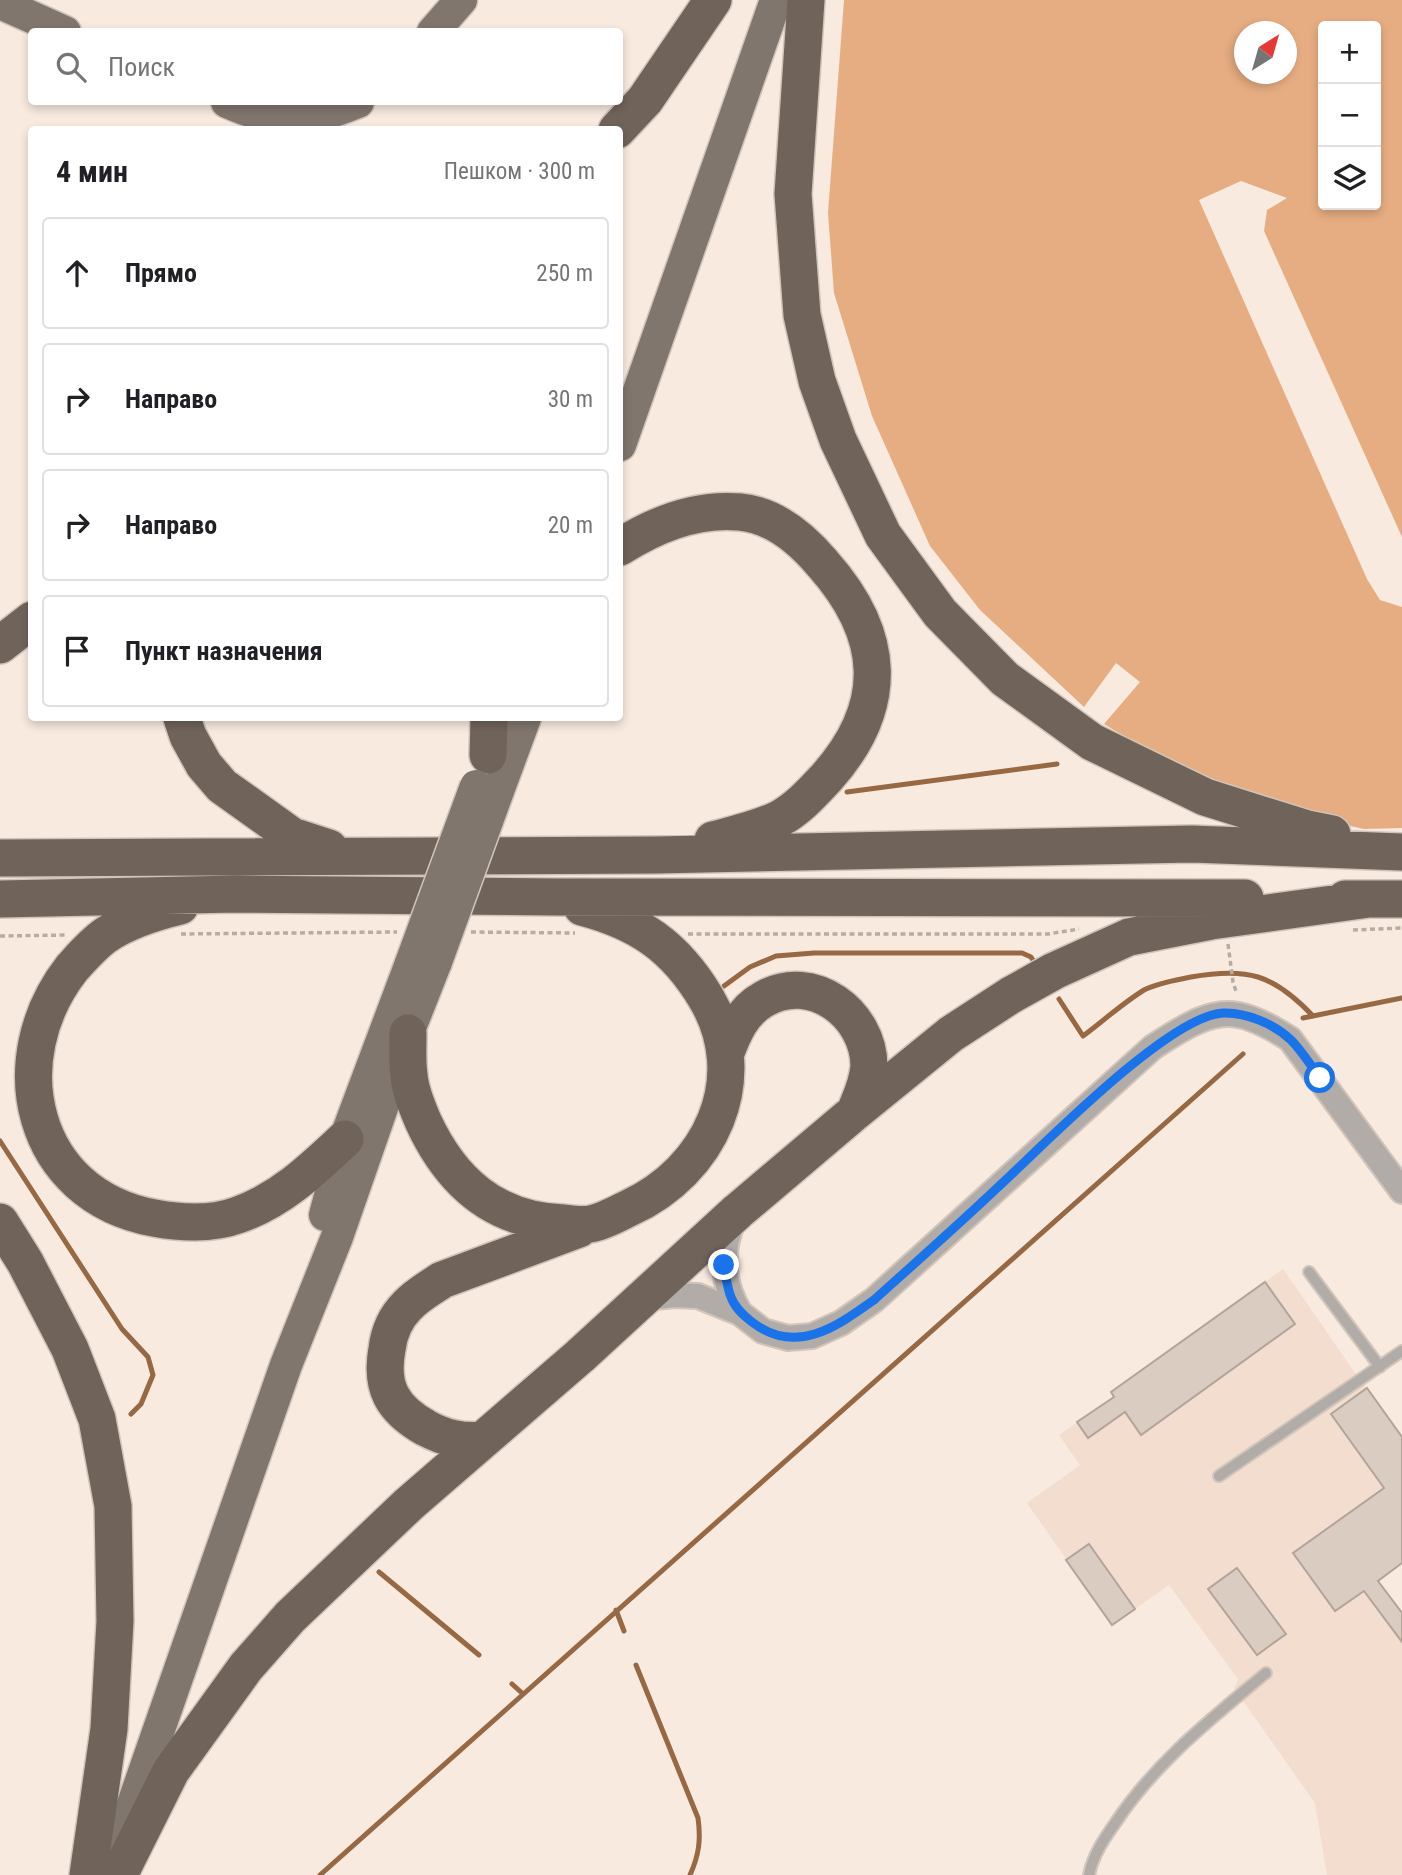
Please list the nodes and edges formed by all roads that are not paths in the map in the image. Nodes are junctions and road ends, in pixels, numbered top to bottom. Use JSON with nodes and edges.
{"nodes":[{"id":1,"x":461,"y":0,"type":"edge"},
{"id":2,"x":713,"y":0,"type":"edge"},
{"id":3,"x":776,"y":0,"type":"edge"},
{"id":4,"x":806,"y":0,"type":"edge"},
{"id":5,"x":0,"y":3,"type":"edge"},
{"id":6,"x":56,"y":28,"type":"edge"},
{"id":7,"x":436,"y":28,"type":"edge"},
{"id":8,"x":234,"y":105,"type":"edge"},
{"id":9,"x":350,"y":105,"type":"edge"},
{"id":10,"x":621,"y":126,"type":"edge"},
{"id":11,"x":633,"y":403,"type":"junction"},
{"id":12,"x":623,"y":426,"type":"edge"},
{"id":13,"x":623,"y":435,"type":"edge"},
{"id":14,"x":623,"y":545,"type":"edge"},
{"id":15,"x":28,"y":623,"type":"edge"},
{"id":16,"x":0,"y":645,"type":"edge"},
{"id":17,"x":183,"y":721,"type":"edge"},
{"id":18,"x":489,"y":721,"type":"edge"},
{"id":19,"x":501,"y":721,"type":"edge"},
{"id":20,"x":523,"y":721,"type":"edge"},
{"id":21,"x":487,"y":777,"type":"junction"},
{"id":22,"x":1402,"y":850,"type":"edge"},
{"id":23,"x":349,"y":855,"type":"junction"},
{"id":24,"x":656,"y":855,"type":"junction"},
{"id":25,"x":0,"y":858,"type":"edge"},
{"id":26,"x":236,"y":894,"type":"junction"},
{"id":27,"x":547,"y":897,"type":"junction"},
{"id":28,"x":0,"y":898,"type":"edge"},
{"id":29,"x":1385,"y":899,"type":"edge"},
{"id":30,"x":423,"y":963,"type":"junction"},
{"id":31,"x":408,"y":1033,"type":"junction"},
{"id":32,"x":725,"y":1055,"type":"junction"},
{"id":33,"x":855,"y":1112,"type":"junction"},
{"id":34,"x":345,"y":1139,"type":"junction"},
{"id":35,"x":1402,"y":1191,"type":"edge"},
{"id":36,"x":738,"y":1211,"type":"junction"},
{"id":37,"x":0,"y":1222,"type":"edge"},
{"id":38,"x":590,"y":1224,"type":"junction"},
{"id":39,"x":1310,"y":1272,"type":"dead end"},
{"id":40,"x":645,"y":1298,"type":"junction"},
{"id":41,"x":740,"y":1312,"type":"junction"},
{"id":42,"x":1402,"y":1351,"type":"edge"},
{"id":43,"x":286,"y":1365,"type":"junction"},
{"id":44,"x":1380,"y":1367,"type":"junction"},
{"id":45,"x":482,"y":1440,"type":"junction"},
{"id":46,"x":1219,"y":1476,"type":"dead end"},
{"id":47,"x":1266,"y":1673,"type":"dead end"},
{"id":48,"x":88,"y":1875,"type":"edge"},
{"id":49,"x":109,"y":1875,"type":"edge"},
{"id":50,"x":119,"y":1875,"type":"edge"},
{"id":51,"x":1089,"y":1875,"type":"edge"}],
"edges":[{"from":1,"to":7,"type":"main road"},
{"from":2,"to":10,"type":"highway"},
{"from":3,"to":11,"type":"main road"},
{"from":4,"to":22,"type":"highway"},
{"from":5,"to":6,"type":"main road"},
{"from":8,"to":9,"type":"main road"},
{"from":11,"to":12,"type":"main road"},
{"from":11,"to":13,"type":"main road"},
{"from":14,"to":24,"type":"highway"},
{"from":15,"to":16,"type":"highway"},
{"from":17,"to":23,"type":"highway"},
{"from":18,"to":21,"type":"highway"},
{"from":19,"to":21,"type":"main road"},
{"from":20,"to":21,"type":"main road"},
{"from":21,"to":30,"type":"main road","bridge":true},
{"from":22,"to":24,"type":"highway"},
{"from":23,"to":24,"type":"highway"},
{"from":23,"to":25,"type":"highway"},
{"from":26,"to":27,"type":"highway"},
{"from":26,"to":28,"type":"highway"},
{"from":26,"to":34,"type":"highway"},
{"from":27,"to":29,"type":"highway"},
{"from":27,"to":32,"type":"highway"},
{"from":29,"to":33,"type":"highway"},
{"from":30,"to":31,"type":"main road"},
{"from":30,"to":34,"type":"main road"},
{"from":31,"to":38,"type":"highway"},
{"from":31,"to":43,"type":"main road"},
{"from":32,"to":33,"type":"highway"},
{"from":32,"to":38,"type":"highway"},
{"from":33,"to":36,"type":"highway"},
{"from":34,"to":43,"type":"main road"},
{"from":35,"to":41,"type":"street"},
{"from":36,"to":40,"type":"highway"},
{"from":36,"to":41,"type":"street"},
{"from":37,"to":48,"type":"highway"},
{"from":38,"to":45,"type":"highway"},
{"from":39,"to":44,"type":"lane"},
{"from":40,"to":41,"type":"street"},
{"from":40,"to":45,"type":"highway"},
{"from":42,"to":44,"type":"lane"},
{"from":43,"to":49,"type":"main road"},
{"from":44,"to":46,"type":"lane"},
{"from":45,"to":50,"type":"highway"},
{"from":47,"to":51,"type":"lane"}]}
